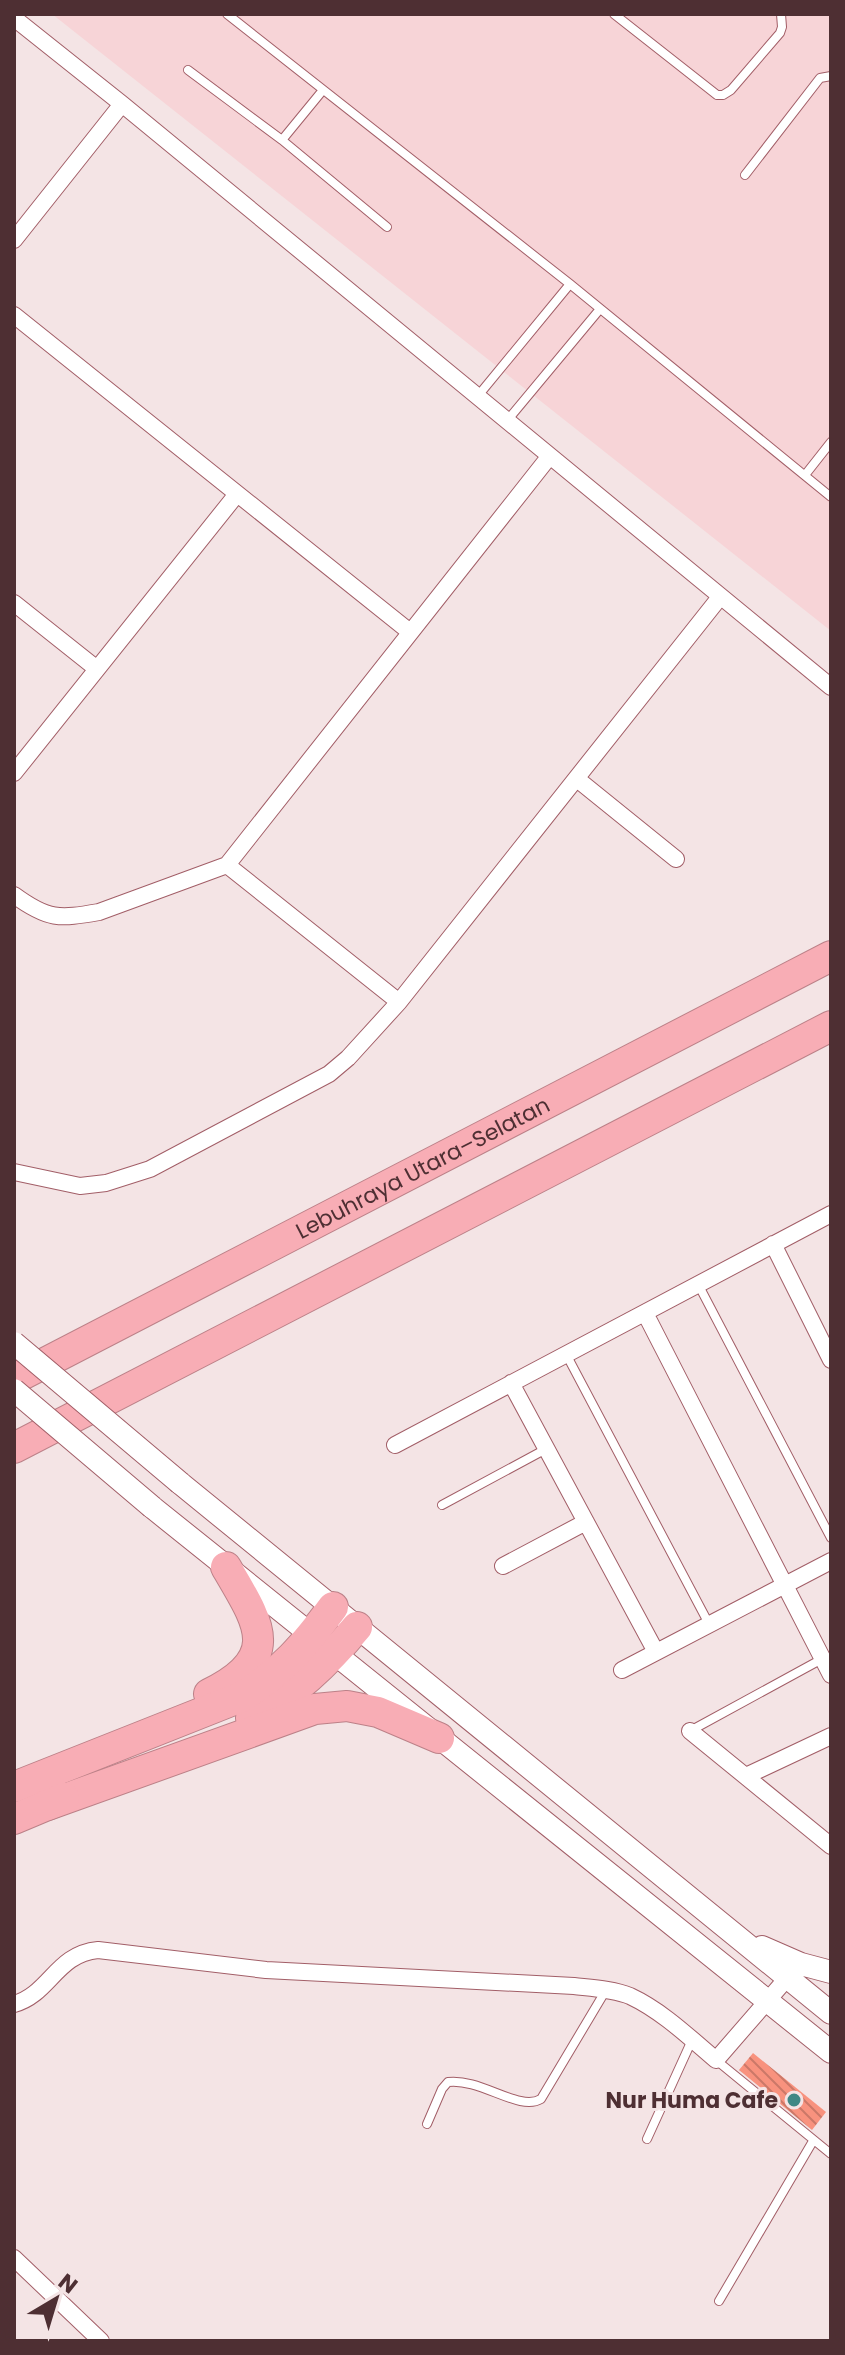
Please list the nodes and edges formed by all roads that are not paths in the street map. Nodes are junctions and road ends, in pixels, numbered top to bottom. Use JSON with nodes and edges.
{"nodes":[{"id":1,"x":227,"y":14,"type":"edge"},
{"id":2,"x":614,"y":14,"type":"edge"},
{"id":3,"x":781,"y":14,"type":"edge"},
{"id":4,"x":14,"y":18,"type":"edge"},
{"id":5,"x":188,"y":70,"type":"dead end"},
{"id":6,"x":831,"y":76,"type":"edge"},
{"id":7,"x":323,"y":90,"type":"junction"},
{"id":8,"x":122,"y":104,"type":"junction"},
{"id":9,"x":282,"y":140,"type":"junction"},
{"id":10,"x":745,"y":175,"type":"dead end"},
{"id":11,"x":387,"y":227,"type":"dead end"},
{"id":12,"x":14,"y":240,"type":"edge"},
{"id":13,"x":570,"y":284,"type":"junction"},
{"id":14,"x":600,"y":309,"type":"junction"},
{"id":15,"x":14,"y":315,"type":"edge"},
{"id":16,"x":476,"y":397,"type":"junction"},
{"id":17,"x":506,"y":422,"type":"junction"},
{"id":18,"x":831,"y":442,"type":"edge"},
{"id":19,"x":549,"y":457,"type":"junction"},
{"id":20,"x":805,"y":475,"type":"junction"},
{"id":21,"x":237,"y":494,"type":"junction"},
{"id":22,"x":831,"y":497,"type":"edge"},
{"id":23,"x":720,"y":597,"type":"junction"},
{"id":24,"x":14,"y":603,"type":"edge"},
{"id":25,"x":410,"y":632,"type":"junction"},
{"id":26,"x":97,"y":669,"type":"junction"},
{"id":27,"x":831,"y":687,"type":"edge"},
{"id":28,"x":14,"y":773,"type":"edge"},
{"id":29,"x":577,"y":779,"type":"junction"},
{"id":30,"x":676,"y":859,"type":"dead end"},
{"id":31,"x":227,"y":865,"type":"junction"},
{"id":32,"x":14,"y":895,"type":"edge"},
{"id":33,"x":831,"y":956,"type":"edge"},
{"id":34,"x":399,"y":1002,"type":"junction"},
{"id":35,"x":831,"y":1026,"type":"edge"},
{"id":36,"x":14,"y":1172,"type":"edge"},
{"id":37,"x":830,"y":1217,"type":"edge"},
{"id":38,"x":773,"y":1244,"type":"junction"},
{"id":39,"x":698,"y":1284,"type":"junction"},
{"id":40,"x":645,"y":1313,"type":"junction"},
{"id":41,"x":14,"y":1343,"type":"edge"},
{"id":42,"x":566,"y":1354,"type":"junction"},
{"id":43,"x":831,"y":1360,"type":"edge"},
{"id":44,"x":14,"y":1379,"type":"edge"},
{"id":45,"x":511,"y":1383,"type":"junction"},
{"id":46,"x":14,"y":1390,"type":"edge"},
{"id":47,"x":395,"y":1445,"type":"dead end"},
{"id":48,"x":14,"y":1448,"type":"edge"},
{"id":49,"x":547,"y":1448,"type":"junction"},
{"id":50,"x":442,"y":1505,"type":"dead end"},
{"id":51,"x":586,"y":1522,"type":"junction"},
{"id":52,"x":831,"y":1538,"type":"edge"},
{"id":53,"x":831,"y":1561,"type":"edge"},
{"id":54,"x":503,"y":1566,"type":"dead end"},
{"id":55,"x":226,"y":1567,"type":"junction"},
{"id":56,"x":784,"y":1585,"type":"junction"},
{"id":57,"x":333,"y":1607,"type":"junction"},
{"id":58,"x":709,"y":1624,"type":"junction"},
{"id":59,"x":357,"y":1627,"type":"junction"},
{"id":60,"x":323,"y":1644,"type":"junction"},
{"id":61,"x":656,"y":1652,"type":"junction"},
{"id":62,"x":823,"y":1659,"type":"junction"},
{"id":63,"x":622,"y":1670,"type":"dead end"},
{"id":64,"x":831,"y":1675,"type":"edge"},
{"id":65,"x":690,"y":1731,"type":"joint"},
{"id":66,"x":831,"y":1736,"type":"edge"},
{"id":67,"x":439,"y":1738,"type":"junction"},
{"id":68,"x":746,"y":1776,"type":"junction"},
{"id":69,"x":33,"y":1789,"type":"edge"},
{"id":70,"x":14,"y":1819,"type":"edge"},
{"id":71,"x":831,"y":1846,"type":"edge"},
{"id":72,"x":739,"y":1937,"type":"junction"},
{"id":73,"x":831,"y":1972,"type":"edge"},
{"id":74,"x":788,"y":1977,"type":"junction"},
{"id":75,"x":607,"y":1990,"type":"junction"},
{"id":76,"x":767,"y":2001,"type":"junction"},
{"id":77,"x":14,"y":2004,"type":"edge"},
{"id":78,"x":831,"y":2013,"type":"edge"},
{"id":79,"x":692,"y":2040,"type":"junction"},
{"id":80,"x":831,"y":2052,"type":"edge"},
{"id":81,"x":716,"y":2060,"type":"junction"},
{"id":82,"x":427,"y":2124,"type":"dead end"},
{"id":83,"x":647,"y":2139,"type":"dead end"},
{"id":84,"x":813,"y":2141,"type":"junction"},
{"id":85,"x":831,"y":2154,"type":"edge"},
{"id":86,"x":14,"y":2258,"type":"edge"},
{"id":87,"x":719,"y":2301,"type":"dead end"},
{"id":88,"x":101,"y":2341,"type":"edge"}],
"edges":[{"from":1,"to":7,"type":"lane"},
{"from":2,"to":3,"type":"lane"},
{"from":4,"to":8,"type":"street"},
{"from":5,"to":9,"type":"lane"},
{"from":6,"to":10,"type":"lane"},
{"from":7,"to":9,"type":"lane"},
{"from":7,"to":13,"type":"lane"},
{"from":8,"to":12,"type":"street"},
{"from":8,"to":16,"type":"street"},
{"from":9,"to":11,"type":"lane"},
{"from":13,"to":14,"type":"lane"},
{"from":13,"to":16,"type":"lane"},
{"from":14,"to":17,"type":"lane"},
{"from":14,"to":20,"type":"lane"},
{"from":15,"to":21,"type":"street"},
{"from":16,"to":17,"type":"street"},
{"from":17,"to":19,"type":"street"},
{"from":18,"to":20,"type":"lane"},
{"from":19,"to":23,"type":"street"},
{"from":19,"to":25,"type":"street"},
{"from":20,"to":22,"type":"lane"},
{"from":21,"to":25,"type":"street"},
{"from":21,"to":26,"type":"street"},
{"from":23,"to":27,"type":"street"},
{"from":23,"to":29,"type":"street"},
{"from":24,"to":26,"type":"street"},
{"from":25,"to":31,"type":"street"},
{"from":26,"to":28,"type":"street"},
{"from":29,"to":30,"type":"street"},
{"from":29,"to":34,"type":"street"},
{"from":31,"to":32,"type":"street"},
{"from":31,"to":34,"type":"street"},
{"from":33,"to":44,"type":"highway","name":"Lebuhraya Utara–Selatan"},
{"from":34,"to":36,"type":"street"},
{"from":35,"to":48,"type":"highway"},
{"from":37,"to":38,"type":"street"},
{"from":38,"to":39,"type":"street"},
{"from":38,"to":43,"type":"street"},
{"from":39,"to":40,"type":"street"},
{"from":39,"to":52,"type":"lane"},
{"from":40,"to":42,"type":"street"},
{"from":40,"to":56,"type":"street"},
{"from":41,"to":57,"type":"main road","bridge":true},
{"from":42,"to":45,"type":"street"},
{"from":42,"to":58,"type":"lane"},
{"from":45,"to":47,"type":"street"},
{"from":45,"to":49,"type":"street"},
{"from":46,"to":55,"type":"main road","bridge":true},
{"from":49,"to":50,"type":"lane"},
{"from":49,"to":51,"type":"street"},
{"from":51,"to":54,"type":"street"},
{"from":51,"to":61,"type":"street"},
{"from":53,"to":56,"type":"street"},
{"from":55,"to":60,"type":"main road"},
{"from":55,"to":69,"type":"highway"},
{"from":56,"to":58,"type":"street"},
{"from":56,"to":62,"type":"street"},
{"from":57,"to":59,"type":"main road"},
{"from":57,"to":60,"type":"highway"},
{"from":58,"to":61,"type":"street"},
{"from":59,"to":60,"type":"highway"},
{"from":59,"to":72,"type":"main road"},
{"from":60,"to":67,"type":"main road"},
{"from":60,"to":69,"type":"highway"},
{"from":61,"to":63,"type":"street"},
{"from":62,"to":64,"type":"street"},
{"from":62,"to":65,"type":"lane"},
{"from":65,"to":68,"type":"street"},
{"from":66,"to":68,"type":"street"},
{"from":67,"to":69,"type":"highway"},
{"from":67,"to":76,"type":"main road"},
{"from":68,"to":71,"type":"street"},
{"from":69,"to":70,"type":"highway"},
{"from":72,"to":73,"type":"main road"},
{"from":72,"to":74,"type":"main road"},
{"from":74,"to":76,"type":"street"},
{"from":74,"to":78,"type":"main road"},
{"from":75,"to":77,"type":"street"},
{"from":75,"to":79,"type":"street"},
{"from":75,"to":82,"type":"lane"},
{"from":76,"to":80,"type":"main road"},
{"from":76,"to":81,"type":"street"},
{"from":79,"to":81,"type":"street"},
{"from":79,"to":83,"type":"lane"},
{"from":81,"to":84,"type":"lane"},
{"from":84,"to":85,"type":"lane"},
{"from":84,"to":87,"type":"lane"},
{"from":86,"to":88,"type":"street"}]}
